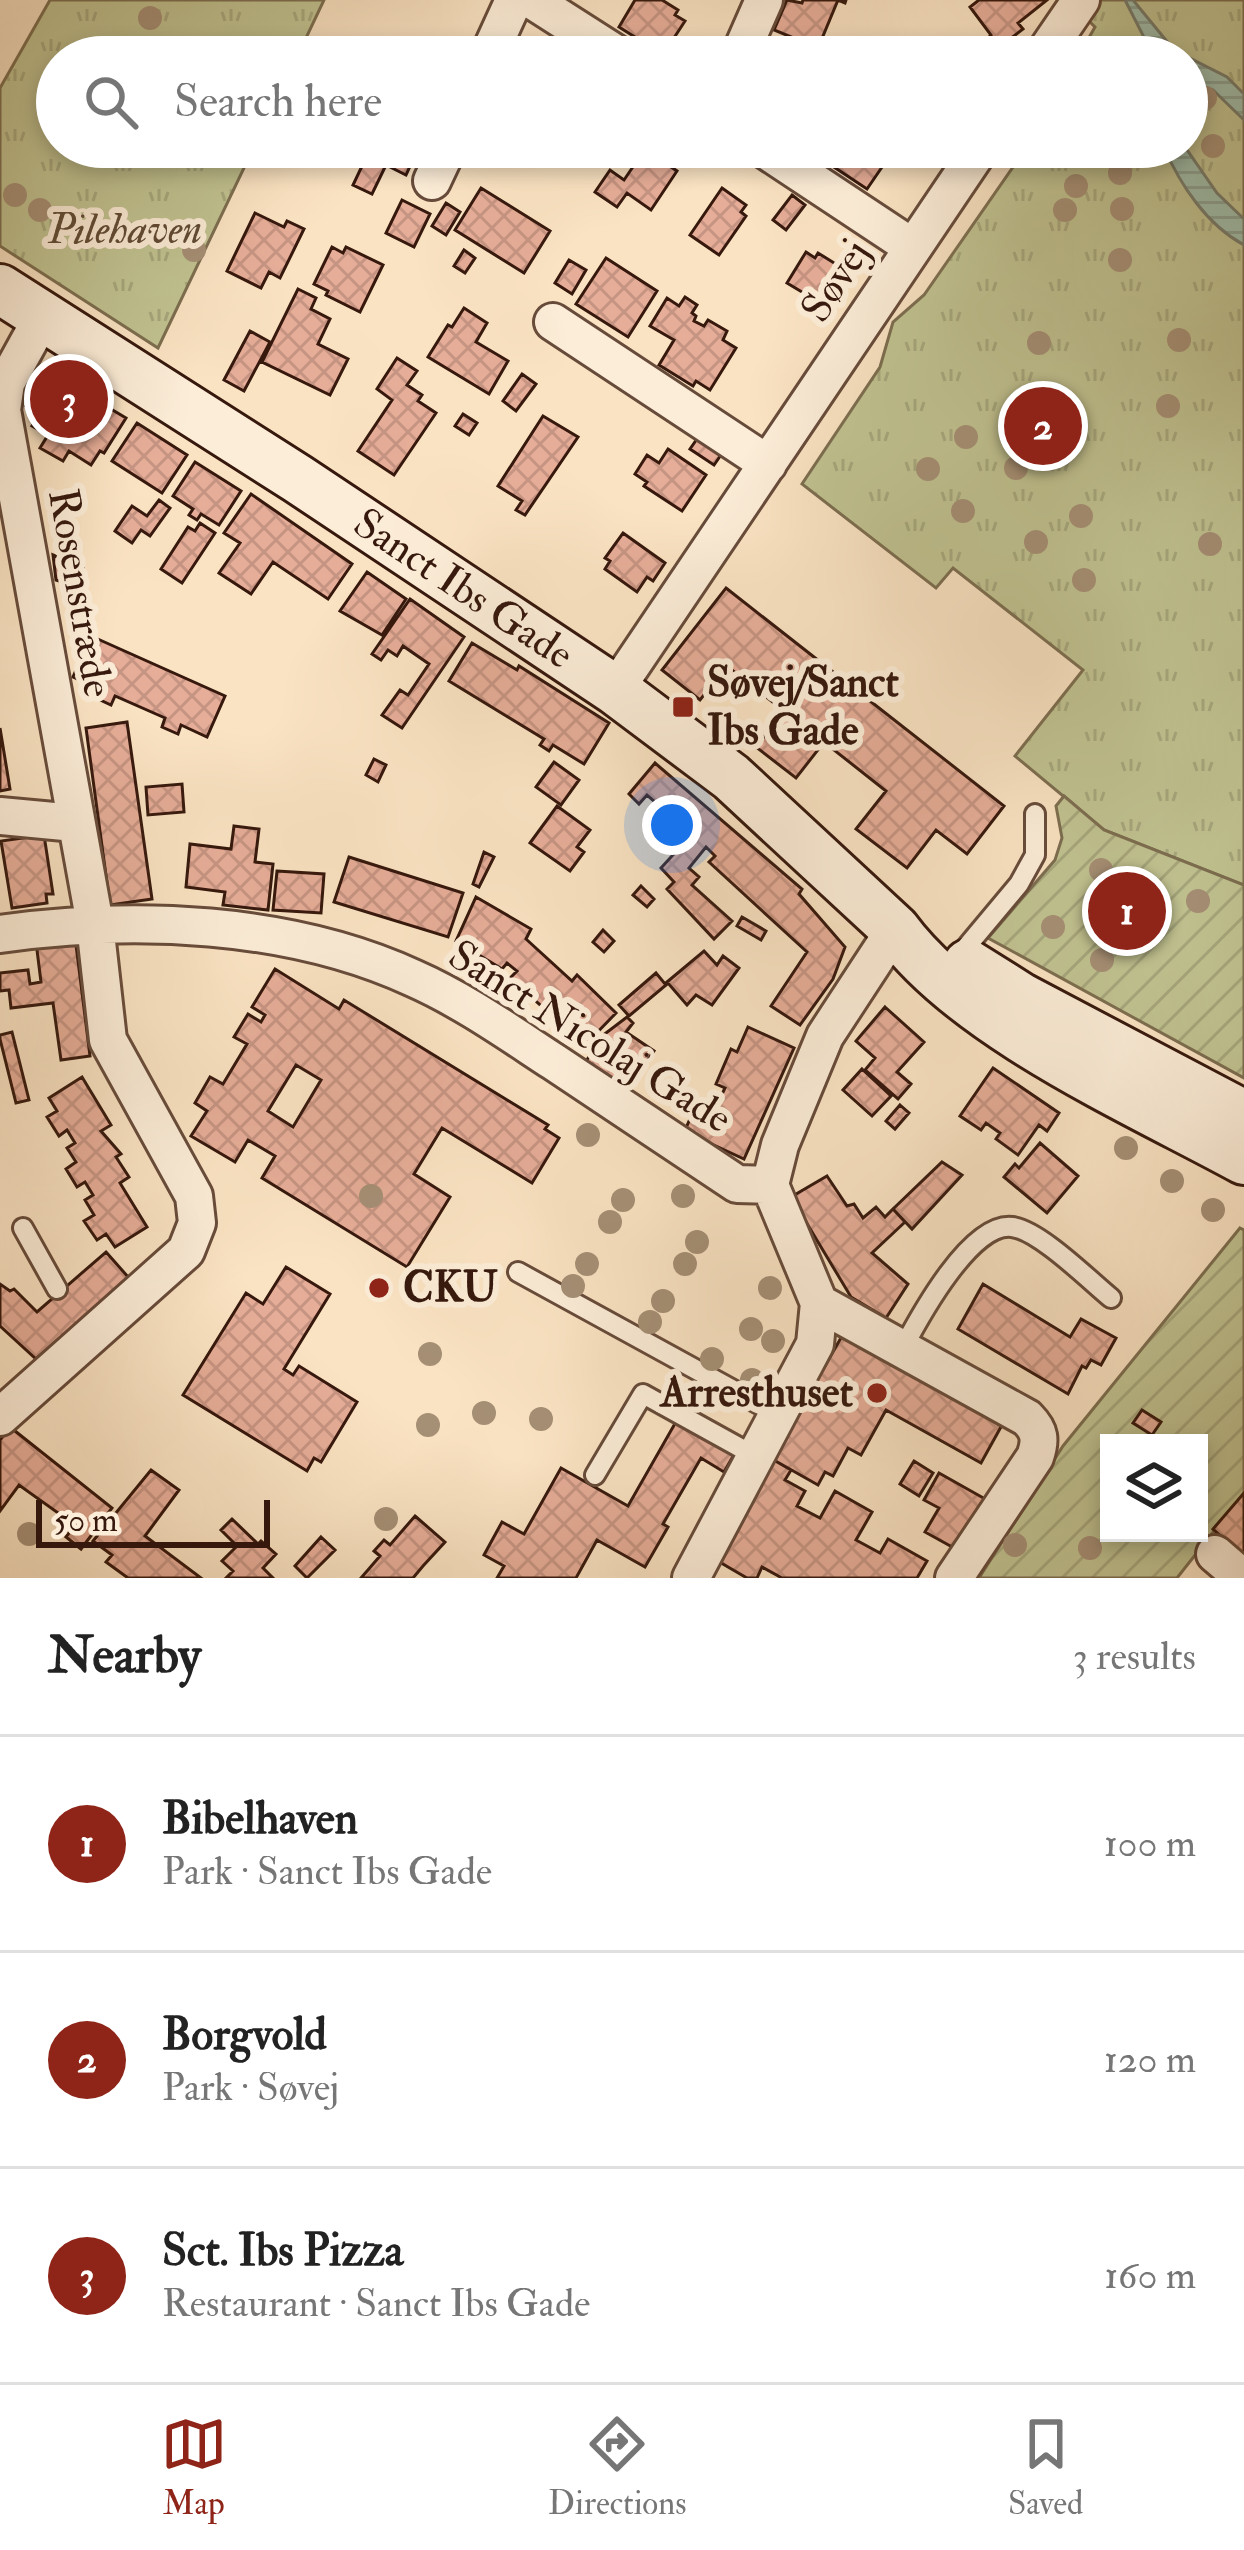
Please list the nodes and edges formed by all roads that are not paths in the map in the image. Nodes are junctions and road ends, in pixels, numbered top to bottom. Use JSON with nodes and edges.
{"nodes":[{"id":1,"x":514,"y":0,"type":"edge"},
{"id":2,"x":532,"y":0,"type":"edge"},
{"id":3,"x":764,"y":0,"type":"edge"},
{"id":4,"x":1081,"y":0,"type":"edge"},
{"id":5,"x":498,"y":36,"type":"edge"},
{"id":6,"x":588,"y":36,"type":"edge"},
{"id":7,"x":748,"y":36,"type":"edge"},
{"id":8,"x":1056,"y":36,"type":"edge"},
{"id":9,"x":438,"y":168,"type":"edge"},
{"id":10,"x":792,"y":168,"type":"edge"},
{"id":11,"x":967,"y":168,"type":"edge"},
{"id":12,"x":432,"y":181,"type":"dead end"},
{"id":13,"x":912,"y":247,"type":"junction"},
{"id":14,"x":0,"y":289,"type":"edge"},
{"id":15,"x":44,"y":316,"type":"junction"},
{"id":16,"x":553,"y":322,"type":"dead end"},
{"id":17,"x":768,"y":464,"type":"junction"},
{"id":18,"x":615,"y":690,"type":"junction"},
{"id":19,"x":1034,"y":814,"type":"dead end"},
{"id":20,"x":0,"y":816,"type":"edge"},
{"id":21,"x":75,"y":823,"type":"junction"},
{"id":22,"x":94,"y":925,"type":"junction"},
{"id":23,"x":895,"y":928,"type":"junction"},
{"id":24,"x":0,"y":934,"type":"edge"},
{"id":25,"x":950,"y":969,"type":"junction"},
{"id":26,"x":1244,"y":1114,"type":"edge"},
{"id":27,"x":1244,"y":1160,"type":"edge"},
{"id":28,"x":770,"y":1185,"type":"junction"},
{"id":29,"x":23,"y":1228,"type":"dead end"},
{"id":30,"x":518,"y":1272,"type":"dead end"},
{"id":31,"x":57,"y":1289,"type":"dead end"},
{"id":32,"x":1112,"y":1298,"type":"dead end"},
{"id":33,"x":819,"y":1303,"type":"junction"},
{"id":34,"x":903,"y":1348,"type":"junction"},
{"id":35,"x":778,"y":1414,"type":"junction"},
{"id":36,"x":0,"y":1417,"type":"edge"},
{"id":37,"x":755,"y":1456,"type":"junction"},
{"id":38,"x":595,"y":1475,"type":"dead end"},
{"id":39,"x":691,"y":1578,"type":"edge"},
{"id":40,"x":954,"y":1578,"type":"edge"}],
"edges":[{"from":1,"to":5,"type":"street"},
{"from":2,"to":6,"type":"street"},
{"from":3,"to":7,"type":"street"},
{"from":4,"to":8,"type":"street"},
{"from":9,"to":12,"type":"street"},
{"from":10,"to":13,"type":"street"},
{"from":11,"to":13,"type":"street","name":"Søvej"},
{"from":13,"to":17,"type":"street","name":"Søvej"},
{"from":14,"to":15,"type":"main road","name":"Sanct Ibs Gade"},
{"from":15,"to":18,"type":"main road","name":"Sanct Ibs Gade"},
{"from":15,"to":21,"type":"street","name":"Rosenstræde"},
{"from":16,"to":17,"type":"street"},
{"from":17,"to":18,"type":"street","name":"Søvej"},
{"from":18,"to":23,"type":"main road","name":"Sanct Ibs Gade"},
{"from":19,"to":25,"type":"lane"},
{"from":20,"to":21,"type":"street"},
{"from":21,"to":22,"type":"street","name":"Rosenstræde"},
{"from":22,"to":24,"type":"street","name":"Sanct Nicolaj Gade"},
{"from":22,"to":28,"type":"street","name":"Sanct Nicolaj Gade"},
{"from":22,"to":36,"type":"street","name":"Rosenstræde"},
{"from":23,"to":25,"type":"main road","name":"Sanct Ibs Gade"},
{"from":23,"to":28,"type":"street"},
{"from":25,"to":26,"type":"main road","name":"Sanct Ibs Gade"},
{"from":25,"to":27,"type":"main road","name":"Sanct Ibs Gade"},
{"from":28,"to":33,"type":"street"},
{"from":29,"to":31,"type":"lane"},
{"from":30,"to":35,"type":"lane"},
{"from":32,"to":34,"type":"lane"},
{"from":33,"to":34,"type":"street"},
{"from":33,"to":35,"type":"street"},
{"from":34,"to":40,"type":"street"},
{"from":35,"to":37,"type":"street"},
{"from":37,"to":38,"type":"lane"},
{"from":37,"to":39,"type":"street"}]}
